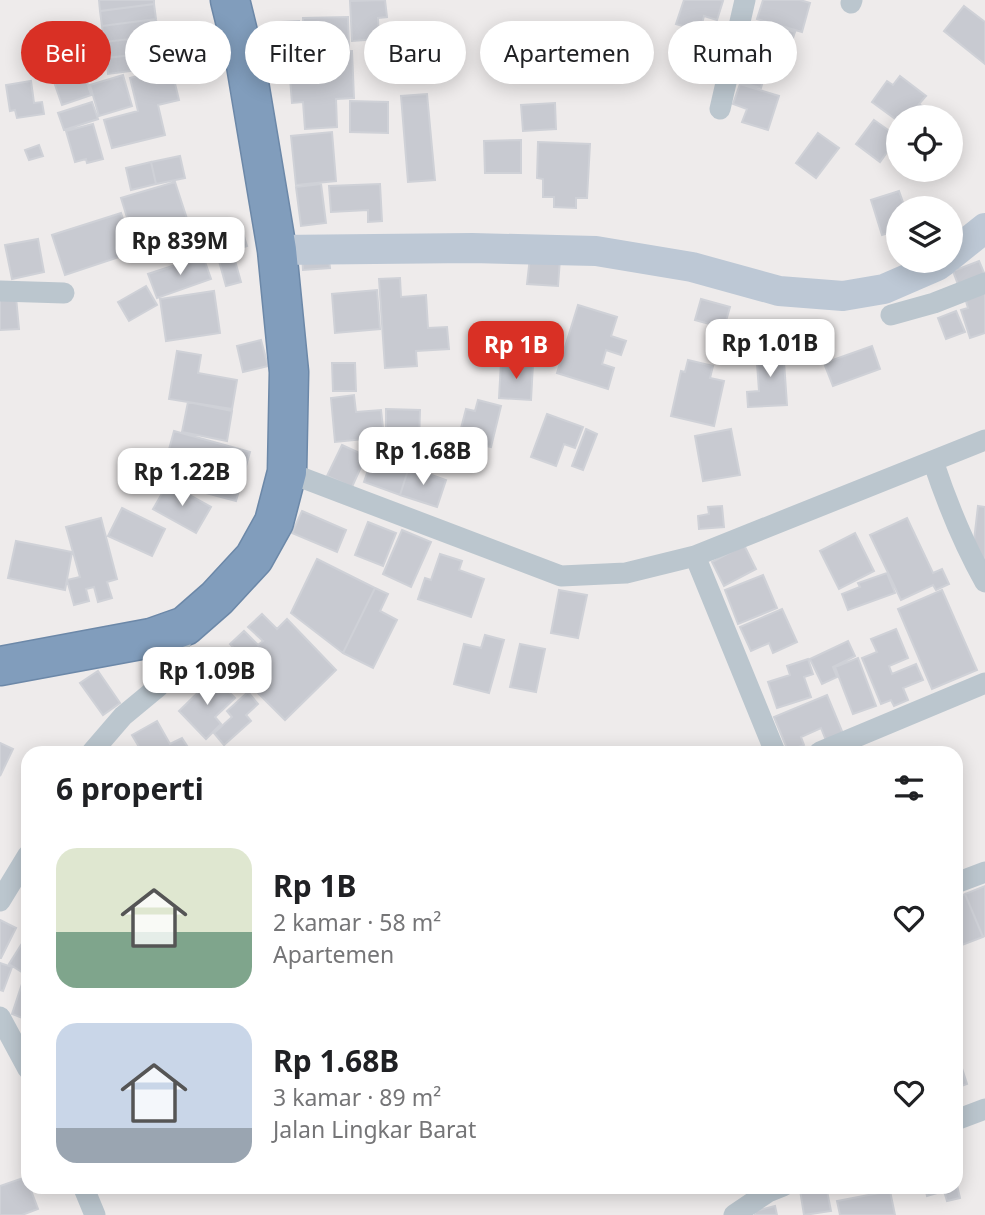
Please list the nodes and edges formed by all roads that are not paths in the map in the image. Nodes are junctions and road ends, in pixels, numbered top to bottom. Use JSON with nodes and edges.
{"nodes":[{"id":1,"x":230,"y":0,"type":"edge"},
{"id":2,"x":745,"y":0,"type":"edge"},
{"id":3,"x":720,"y":109,"type":"dead end"},
{"id":4,"x":985,"y":228,"type":"edge"},
{"id":5,"x":963,"y":246,"type":"edge"},
{"id":6,"x":277,"y":250,"type":"junction"},
{"id":7,"x":921,"y":273,"type":"edge"},
{"id":8,"x":985,"y":283,"type":"edge"},
{"id":9,"x":0,"y":291,"type":"edge"},
{"id":10,"x":64,"y":293,"type":"dead end"},
{"id":11,"x":891,"y":315,"type":"dead end"},
{"id":12,"x":985,"y":440,"type":"edge"},
{"id":13,"x":933,"y":461,"type":"junction"},
{"id":14,"x":287,"y":472,"type":"junction"},
{"id":15,"x":695,"y":556,"type":"junction"},
{"id":16,"x":985,"y":582,"type":"edge"},
{"id":17,"x":185,"y":626,"type":"junction"},
{"id":18,"x":0,"y":666,"type":"edge"},
{"id":19,"x":985,"y":683,"type":"edge"},
{"id":20,"x":97,"y":746,"type":"edge"},
{"id":21,"x":773,"y":746,"type":"edge"},
{"id":22,"x":834,"y":746,"type":"edge"},
{"id":23,"x":21,"y":866,"type":"edge"},
{"id":24,"x":985,"y":872,"type":"edge"},
{"id":25,"x":963,"y":880,"type":"edge"},
{"id":26,"x":0,"y":901,"type":"edge"},
{"id":27,"x":0,"y":1017,"type":"edge"},
{"id":28,"x":20,"y":1039,"type":"edge"},
{"id":29,"x":985,"y":1109,"type":"edge"},
{"id":30,"x":963,"y":1117,"type":"edge"},
{"id":31,"x":86,"y":1194,"type":"edge"},
{"id":32,"x":765,"y":1194,"type":"edge"},
{"id":33,"x":95,"y":1215,"type":"edge"},
{"id":34,"x":734,"y":1215,"type":"edge"}],
"edges":[{"from":1,"to":6,"type":"highway"},
{"from":2,"to":3,"type":"street"},
{"from":4,"to":5,"type":"street"},
{"from":6,"to":7,"type":"street"},
{"from":6,"to":14,"type":"highway"},
{"from":8,"to":11,"type":"street"},
{"from":9,"to":10,"type":"street"},
{"from":12,"to":13,"type":"street"},
{"from":13,"to":15,"type":"street"},
{"from":13,"to":16,"type":"street"},
{"from":14,"to":15,"type":"street"},
{"from":14,"to":17,"type":"highway"},
{"from":15,"to":21,"type":"street"},
{"from":17,"to":18,"type":"highway"},
{"from":17,"to":20,"type":"street"},
{"from":19,"to":22,"type":"street"},
{"from":23,"to":26,"type":"street"},
{"from":24,"to":25,"type":"street"},
{"from":27,"to":28,"type":"street"},
{"from":29,"to":30,"type":"street"},
{"from":31,"to":33,"type":"street"},
{"from":32,"to":34,"type":"street"}]}
